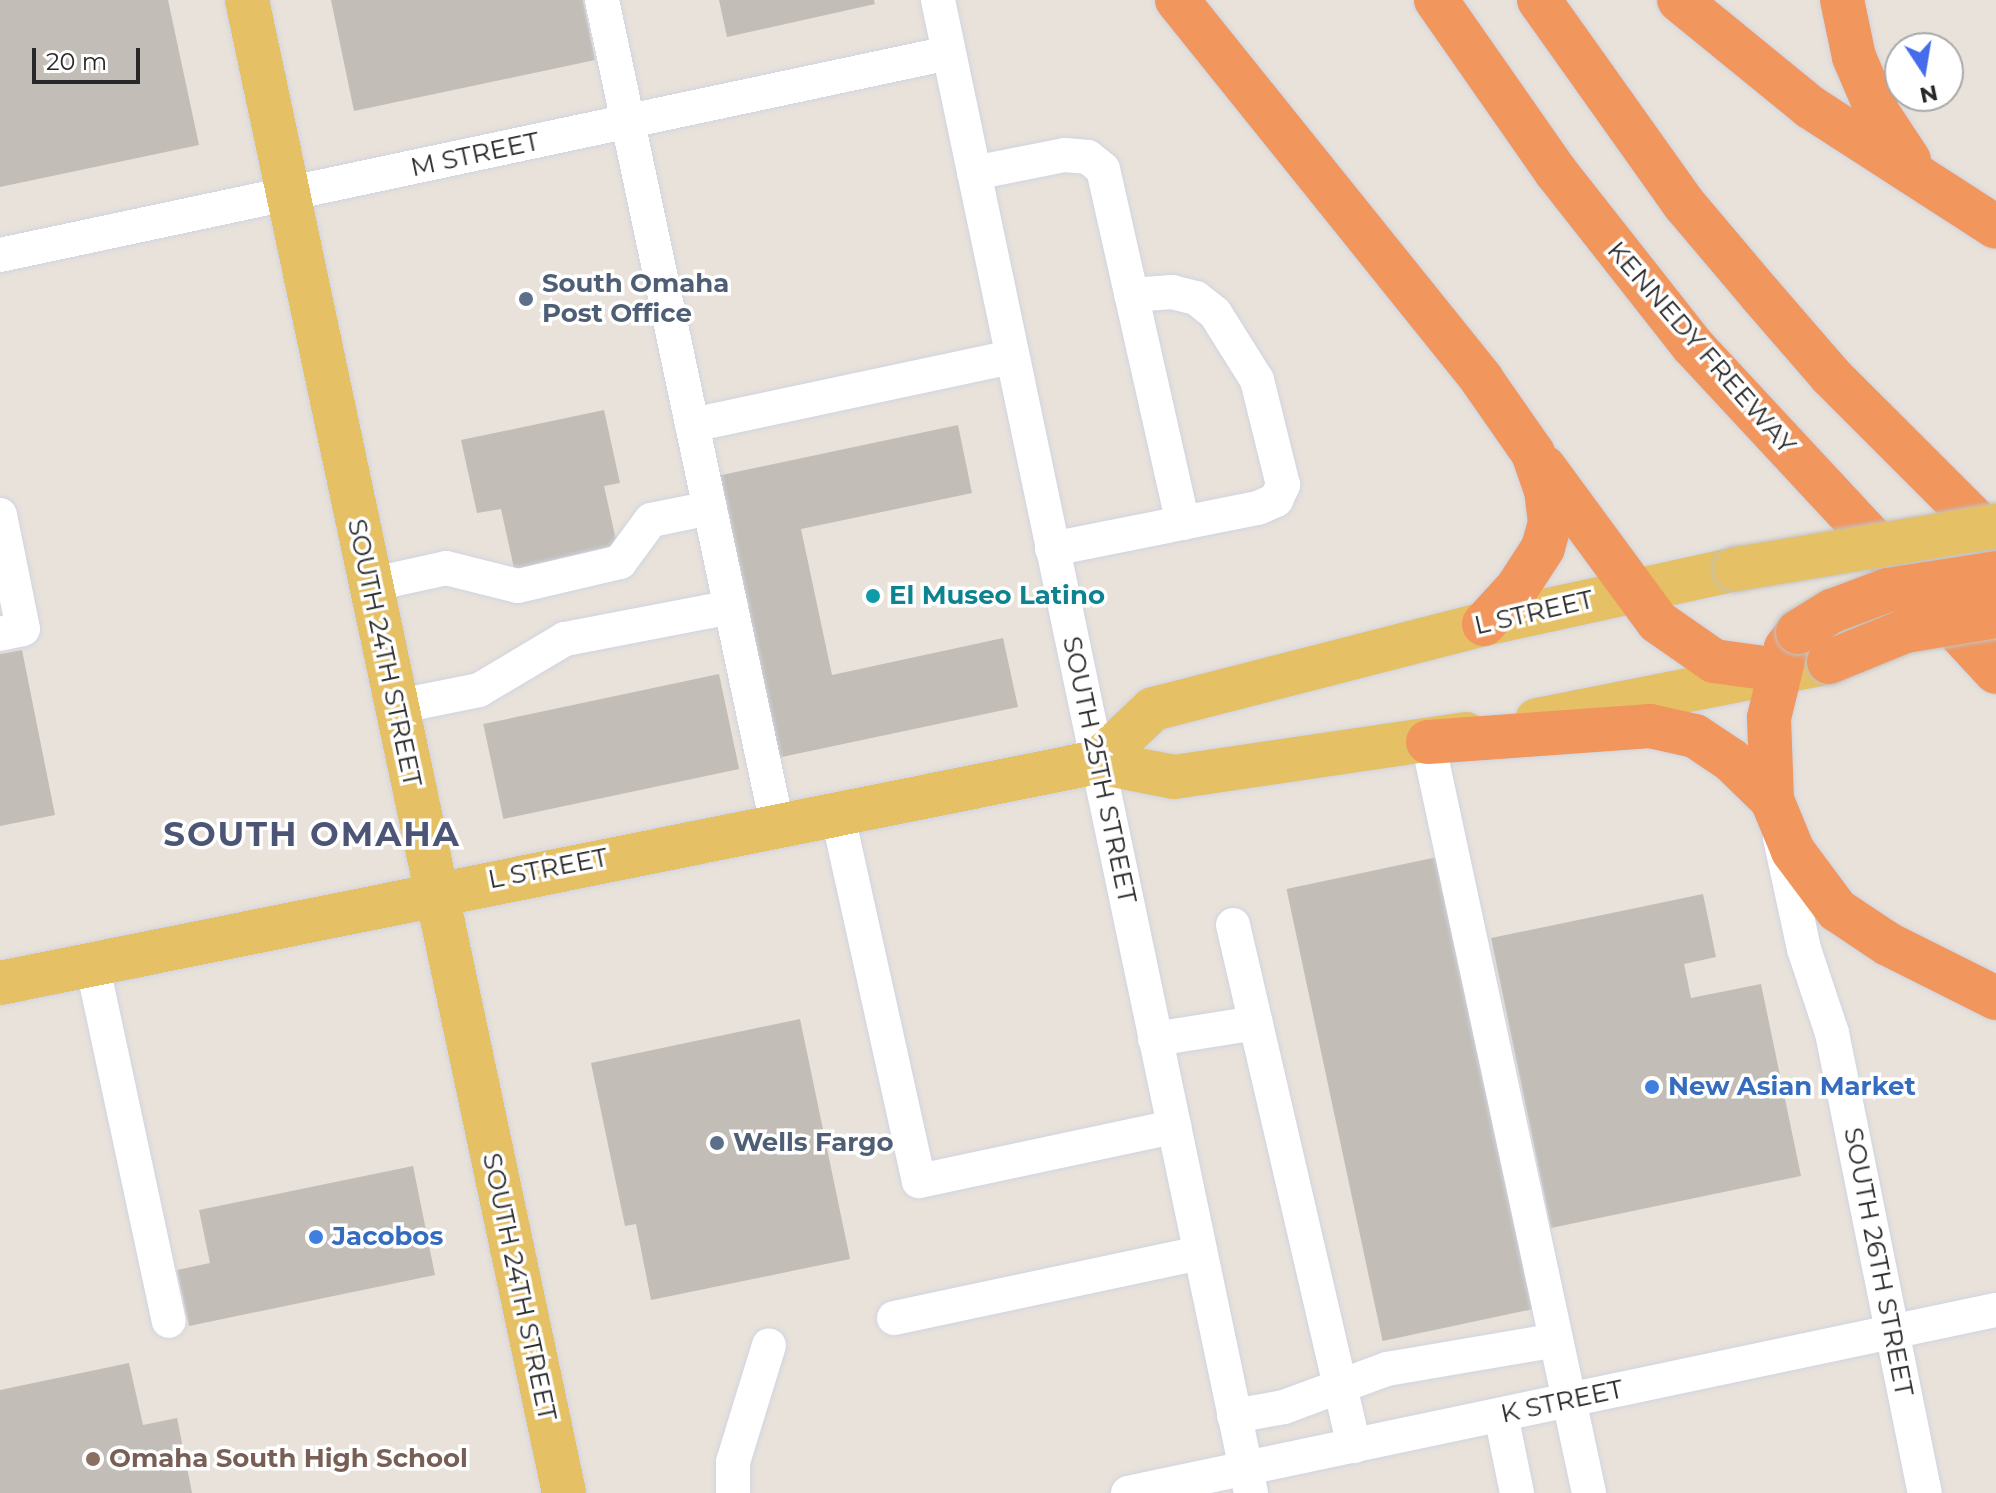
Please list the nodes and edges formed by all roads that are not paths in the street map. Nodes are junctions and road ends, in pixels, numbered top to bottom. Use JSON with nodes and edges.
{"nodes":[{"id":1,"x":247,"y":0,"type":"edge"},
{"id":2,"x":602,"y":0,"type":"edge"},
{"id":3,"x":938,"y":0,"type":"edge"},
{"id":4,"x":1177,"y":0,"type":"edge"},
{"id":5,"x":1436,"y":0,"type":"edge"},
{"id":6,"x":1539,"y":0,"type":"edge"},
{"id":7,"x":1679,"y":0,"type":"edge"},
{"id":8,"x":1842,"y":0,"type":"edge"},
{"id":9,"x":949,"y":53,"type":"junction"},
{"id":10,"x":628,"y":122,"type":"junction"},
{"id":11,"x":1917,"y":172,"type":"junction"},
{"id":12,"x":974,"y":173,"type":"junction"},
{"id":13,"x":288,"y":195,"type":"junction"},
{"id":14,"x":1996,"y":227,"type":"edge"},
{"id":15,"x":0,"y":255,"type":"edge"},
{"id":16,"x":1131,"y":295,"type":"junction"},
{"id":17,"x":1012,"y":357,"type":"junction"},
{"id":18,"x":692,"y":425,"type":"junction"},
{"id":19,"x":1533,"y":453,"type":"junction"},
{"id":20,"x":710,"y":508,"type":"junction"},
{"id":21,"x":0,"y":515,"type":"edge"},
{"id":22,"x":1183,"y":523,"type":"junction"},
{"id":23,"x":1996,"y":526,"type":"edge"},
{"id":24,"x":1996,"y":541,"type":"edge"},
{"id":25,"x":1052,"y":549,"type":"junction"},
{"id":26,"x":1996,"y":573,"type":"edge"},
{"id":27,"x":369,"y":585,"type":"junction"},
{"id":28,"x":1634,"y":589,"type":"junction"},
{"id":29,"x":731,"y":607,"type":"junction"},
{"id":30,"x":1996,"y":616,"type":"edge"},
{"id":31,"x":1484,"y":624,"type":"junction"},
{"id":32,"x":12,"y":631,"type":"edge"},
{"id":33,"x":1996,"y":635,"type":"edge"},
{"id":34,"x":1829,"y":662,"type":"junction"},
{"id":35,"x":1778,"y":670,"type":"junction"},
{"id":36,"x":1996,"y":672,"type":"edge"},
{"id":37,"x":395,"y":707,"type":"junction"},
{"id":38,"x":1428,"y":742,"type":"junction"},
{"id":39,"x":1097,"y":762,"type":"junction"},
{"id":40,"x":1772,"y":800,"type":"junction"},
{"id":41,"x":837,"y":812,"type":"junction"},
{"id":42,"x":777,"y":825,"type":"junction"},
{"id":43,"x":433,"y":892,"type":"junction"},
{"id":44,"x":1233,"y":925,"type":"dead end"},
{"id":45,"x":92,"y":963,"type":"junction"},
{"id":46,"x":0,"y":983,"type":"edge"},
{"id":47,"x":1996,"y":998,"type":"edge"},
{"id":48,"x":1256,"y":1023,"type":"junction"},
{"id":49,"x":1155,"y":1039,"type":"junction"},
{"id":50,"x":1174,"y":1127,"type":"junction"},
{"id":51,"x":1200,"y":1253,"type":"junction"},
{"id":52,"x":1996,"y":1310,"type":"edge"},
{"id":53,"x":894,"y":1318,"type":"dead end"},
{"id":54,"x":169,"y":1321,"type":"dead end"},
{"id":55,"x":1891,"y":1332,"type":"junction"},
{"id":56,"x":1556,"y":1340,"type":"junction"},
{"id":57,"x":769,"y":1345,"type":"dead end"},
{"id":58,"x":1340,"y":1386,"type":"junction"},
{"id":59,"x":1569,"y":1400,"type":"junction"},
{"id":60,"x":1501,"y":1415,"type":"junction"},
{"id":61,"x":1234,"y":1416,"type":"junction"},
{"id":62,"x":1354,"y":1446,"type":"junction"},
{"id":63,"x":1248,"y":1481,"type":"edge"},
{"id":64,"x":564,"y":1493,"type":"edge"},
{"id":65,"x":733,"y":1493,"type":"edge"},
{"id":66,"x":1128,"y":1493,"type":"edge"},
{"id":67,"x":1517,"y":1493,"type":"edge"},
{"id":68,"x":1589,"y":1493,"type":"edge"},
{"id":69,"x":1925,"y":1493,"type":"edge"}],
"edges":[{"from":1,"to":13,"type":"main road","name":"SOUTH 24TH STREET"},
{"from":2,"to":10,"type":"street"},
{"from":3,"to":9,"type":"street","name":"SOUTH 25TH STREET"},
{"from":4,"to":19,"type":"highway"},
{"from":5,"to":36,"type":"highway","name":"KENNEDY FREEWAY"},
{"from":6,"to":24,"type":"highway"},
{"from":7,"to":11,"type":"highway"},
{"from":8,"to":11,"type":"highway"},
{"from":9,"to":10,"type":"street","name":"M STREET"},
{"from":9,"to":12,"type":"street","name":"SOUTH 25TH STREET"},
{"from":10,"to":13,"type":"street","name":"M STREET"},
{"from":10,"to":18,"type":"street"},
{"from":11,"to":14,"type":"highway"},
{"from":12,"to":16,"type":"street"},
{"from":12,"to":17,"type":"street","name":"SOUTH 25TH STREET"},
{"from":13,"to":15,"type":"street","name":"M STREET"},
{"from":13,"to":27,"type":"main road","name":"SOUTH 24TH STREET"},
{"from":16,"to":22,"type":"street"},
{"from":16,"to":22,"type":"street"},
{"from":17,"to":18,"type":"street"},
{"from":17,"to":25,"type":"street","name":"SOUTH 25TH STREET"},
{"from":18,"to":20,"type":"street"},
{"from":19,"to":28,"type":"highway"},
{"from":19,"to":31,"type":"highway"},
{"from":20,"to":27,"type":"street"},
{"from":20,"to":29,"type":"street"},
{"from":21,"to":32,"type":"street"},
{"from":22,"to":25,"type":"street"},
{"from":23,"to":28,"type":"main road","name":"L STREET","bridge":true},
{"from":25,"to":39,"type":"street","name":"SOUTH 25TH STREET"},
{"from":26,"to":35,"type":"highway","bridge":true},
{"from":27,"to":37,"type":"main road","name":"SOUTH 24TH STREET"},
{"from":28,"to":31,"type":"main road","name":"L STREET"},
{"from":28,"to":35,"type":"highway"},
{"from":29,"to":37,"type":"street"},
{"from":29,"to":42,"type":"street"},
{"from":30,"to":34,"type":"highway","bridge":true},
{"from":31,"to":39,"type":"main road","name":"L STREET"},
{"from":33,"to":34,"type":"main road","name":"L STREET","bridge":true},
{"from":34,"to":35,"type":"main road","name":"L STREET"},
{"from":35,"to":38,"type":"main road","name":"L STREET"},
{"from":35,"to":40,"type":"highway"},
{"from":37,"to":43,"type":"main road","name":"SOUTH 24TH STREET"},
{"from":38,"to":39,"type":"main road","name":"L STREET"},
{"from":38,"to":40,"type":"highway"},
{"from":38,"to":56,"type":"street"},
{"from":39,"to":41,"type":"main road","name":"L STREET"},
{"from":39,"to":49,"type":"street","name":"SOUTH 25TH STREET"},
{"from":40,"to":47,"type":"highway"},
{"from":40,"to":55,"type":"street","name":"SOUTH 26TH STREET"},
{"from":41,"to":42,"type":"main road","name":"L STREET"},
{"from":41,"to":50,"type":"street"},
{"from":42,"to":43,"type":"main road","name":"L STREET"},
{"from":43,"to":45,"type":"main road","name":"L STREET"},
{"from":43,"to":64,"type":"main road","name":"SOUTH 24TH STREET"},
{"from":44,"to":48,"type":"street"},
{"from":45,"to":46,"type":"main road","name":"L STREET"},
{"from":45,"to":54,"type":"street"},
{"from":48,"to":49,"type":"street"},
{"from":48,"to":58,"type":"street"},
{"from":49,"to":50,"type":"street","name":"SOUTH 25TH STREET"},
{"from":50,"to":51,"type":"street","name":"SOUTH 25TH STREET"},
{"from":51,"to":53,"type":"street"},
{"from":51,"to":61,"type":"street","name":"SOUTH 25TH STREET"},
{"from":52,"to":55,"type":"street","name":"K STREET"},
{"from":55,"to":59,"type":"street","name":"K STREET"},
{"from":55,"to":69,"type":"street","name":"SOUTH 26TH STREET"},
{"from":56,"to":58,"type":"street"},
{"from":56,"to":59,"type":"street"},
{"from":57,"to":65,"type":"street"},
{"from":58,"to":61,"type":"street"},
{"from":58,"to":62,"type":"street"},
{"from":59,"to":60,"type":"street","name":"K STREET"},
{"from":59,"to":68,"type":"street"},
{"from":60,"to":62,"type":"street","name":"K STREET"},
{"from":60,"to":67,"type":"street"},
{"from":61,"to":63,"type":"street","name":"SOUTH 25TH STREET"},
{"from":62,"to":63,"type":"street","name":"K STREET"},
{"from":63,"to":66,"type":"street","name":"K STREET"}]}
